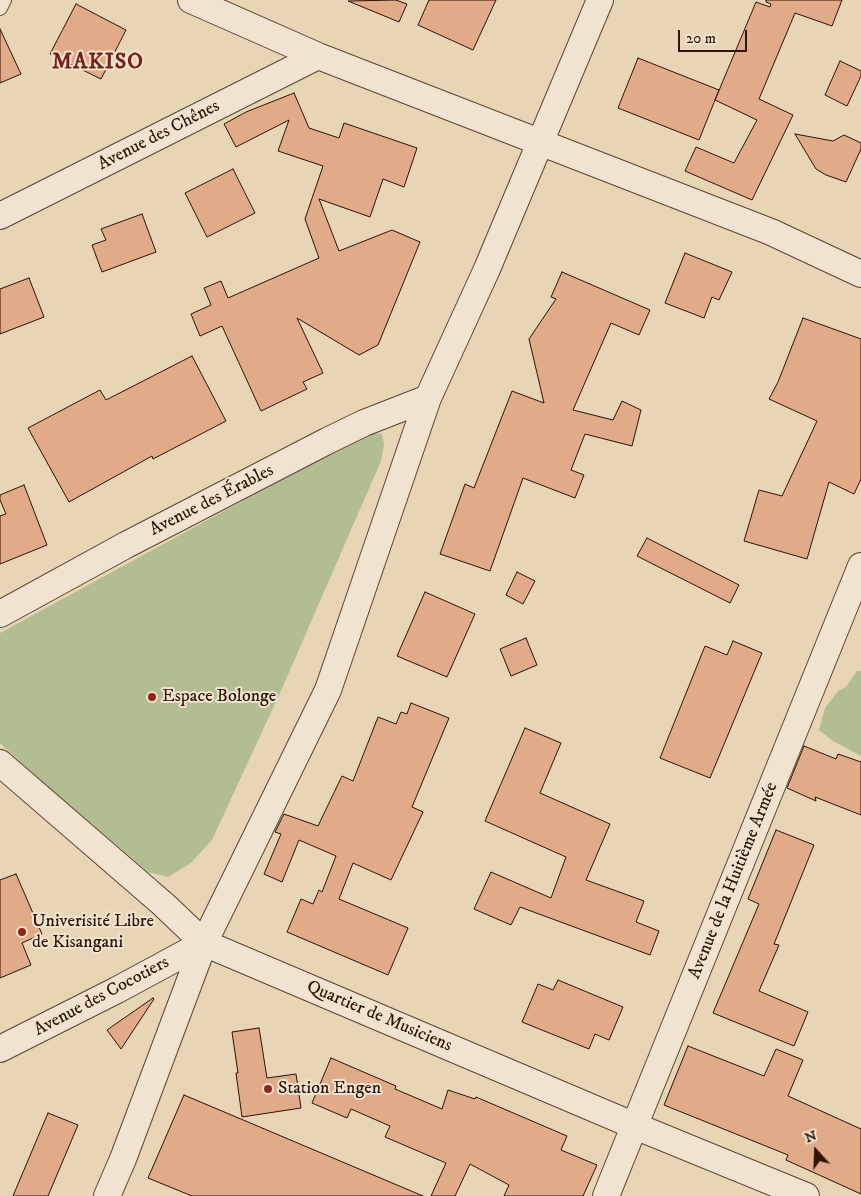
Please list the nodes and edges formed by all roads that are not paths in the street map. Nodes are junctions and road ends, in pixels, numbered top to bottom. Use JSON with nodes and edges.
{"nodes":[{"id":1,"x":4,"y":0,"type":"edge"},
{"id":2,"x":191,"y":0,"type":"edge"},
{"id":3,"x":600,"y":0,"type":"edge"},
{"id":4,"x":0,"y":8,"type":"edge"},
{"id":5,"x":318,"y":56,"type":"junction"},
{"id":6,"x":540,"y":141,"type":"junction"},
{"id":7,"x":0,"y":216,"type":"edge"},
{"id":8,"x":861,"y":274,"type":"edge"},
{"id":9,"x":428,"y":398,"type":"junction"},
{"id":10,"x":861,"y":566,"type":"edge"},
{"id":11,"x":0,"y":614,"type":"edge"},
{"id":12,"x":0,"y":763,"type":"edge"},
{"id":13,"x":204,"y":943,"type":"junction"},
{"id":14,"x":0,"y":1049,"type":"edge"},
{"id":15,"x":635,"y":1126,"type":"junction"},
{"id":16,"x":106,"y":1196,"type":"edge"},
{"id":17,"x":606,"y":1196,"type":"edge"},
{"id":18,"x":806,"y":1196,"type":"edge"}],
"edges":[{"from":1,"to":4,"type":"lane"},
{"from":2,"to":5,"type":"street"},
{"from":3,"to":6,"type":"street"},
{"from":5,"to":6,"type":"street"},
{"from":5,"to":7,"type":"street","name":"Avenue des Chênes"},
{"from":6,"to":8,"type":"street"},
{"from":6,"to":9,"type":"street"},
{"from":9,"to":11,"type":"street","name":"Avenue des Érables"},
{"from":9,"to":13,"type":"street"},
{"from":10,"to":15,"type":"street","name":"Avenue de la Huitième Armée"},
{"from":12,"to":13,"type":"street","name":"Quartier de Musiciens"},
{"from":13,"to":14,"type":"street","name":"Avenue des Cocotiers"},
{"from":13,"to":15,"type":"street","name":"Quartier de Musiciens"},
{"from":13,"to":16,"type":"street"},
{"from":15,"to":17,"type":"street","name":"Avenue de la Huitième Armée"},
{"from":15,"to":18,"type":"street","name":"Quartier de Musiciens"}]}
